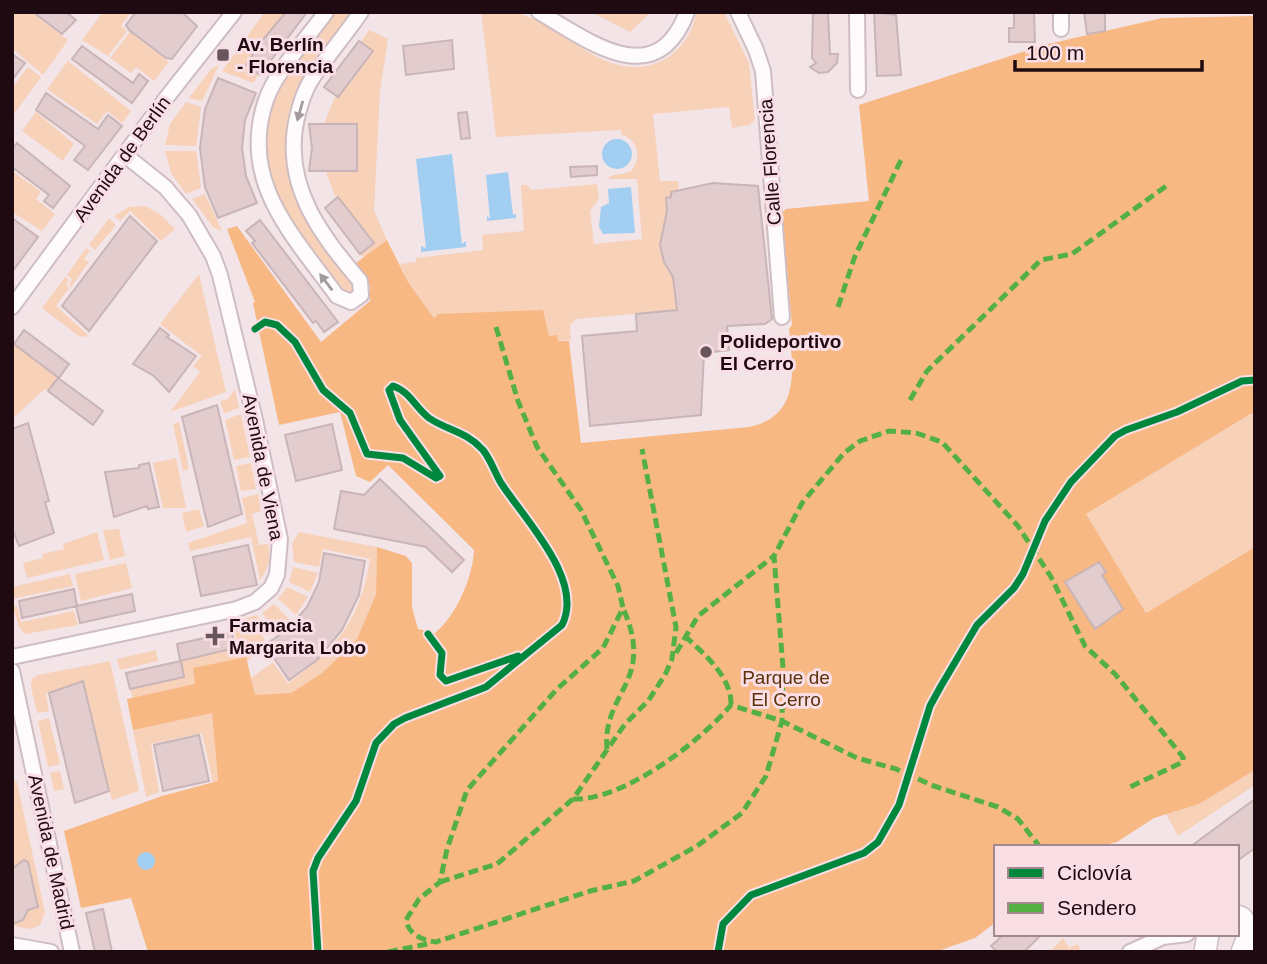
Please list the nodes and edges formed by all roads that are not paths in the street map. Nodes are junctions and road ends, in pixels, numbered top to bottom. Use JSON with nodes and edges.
{"nodes":[{"id":1,"x":234,"y":12,"type":"edge"},
{"id":2,"x":326,"y":12,"type":"edge"},
{"id":3,"x":362,"y":12,"type":"edge"},
{"id":4,"x":538,"y":12,"type":"edge"},
{"id":5,"x":687,"y":12,"type":"edge"},
{"id":6,"x":738,"y":12,"type":"edge"},
{"id":7,"x":857,"y":12,"type":"edge"},
{"id":8,"x":1061,"y":12,"type":"edge"},
{"id":9,"x":1061,"y":29,"type":"dead end"},
{"id":10,"x":858,"y":90,"type":"dead end"},
{"id":11,"x":125,"y":155,"type":"junction"},
{"id":12,"x":12,"y":307,"type":"edge"},
{"id":13,"x":782,"y":317,"type":"dead end"},
{"id":14,"x":12,"y":657,"type":"edge"},
{"id":15,"x":12,"y":671,"type":"edge"},
{"id":16,"x":1248,"y":922,"type":"edge"},
{"id":17,"x":1202,"y":942,"type":"edge"},
{"id":18,"x":12,"y":945,"type":"edge"},
{"id":19,"x":51,"y":952,"type":"edge"},
{"id":20,"x":72,"y":952,"type":"edge"},
{"id":21,"x":1130,"y":952,"type":"edge"},
{"id":22,"x":1242,"y":952,"type":"edge"}],
"edges":[{"from":1,"to":11,"type":"street","name":"Avenida de Berlín"},
{"from":3,"to":2,"type":"street","one_way":true},
{"from":4,"to":5,"type":"street"},
{"from":6,"to":13,"type":"street","name":"Calle Florencia"},
{"from":7,"to":10,"type":"street"},
{"from":8,"to":9,"type":"street"},
{"from":11,"to":12,"type":"street","name":"Avenida de Berlín"},
{"from":11,"to":14,"type":"street","name":"Avenida de Viena"},
{"from":15,"to":20,"type":"street","name":"Avenida de Madrid"},
{"from":16,"to":22,"type":"street"},
{"from":17,"to":21,"type":"street"},
{"from":18,"to":19,"type":"street"}]}
